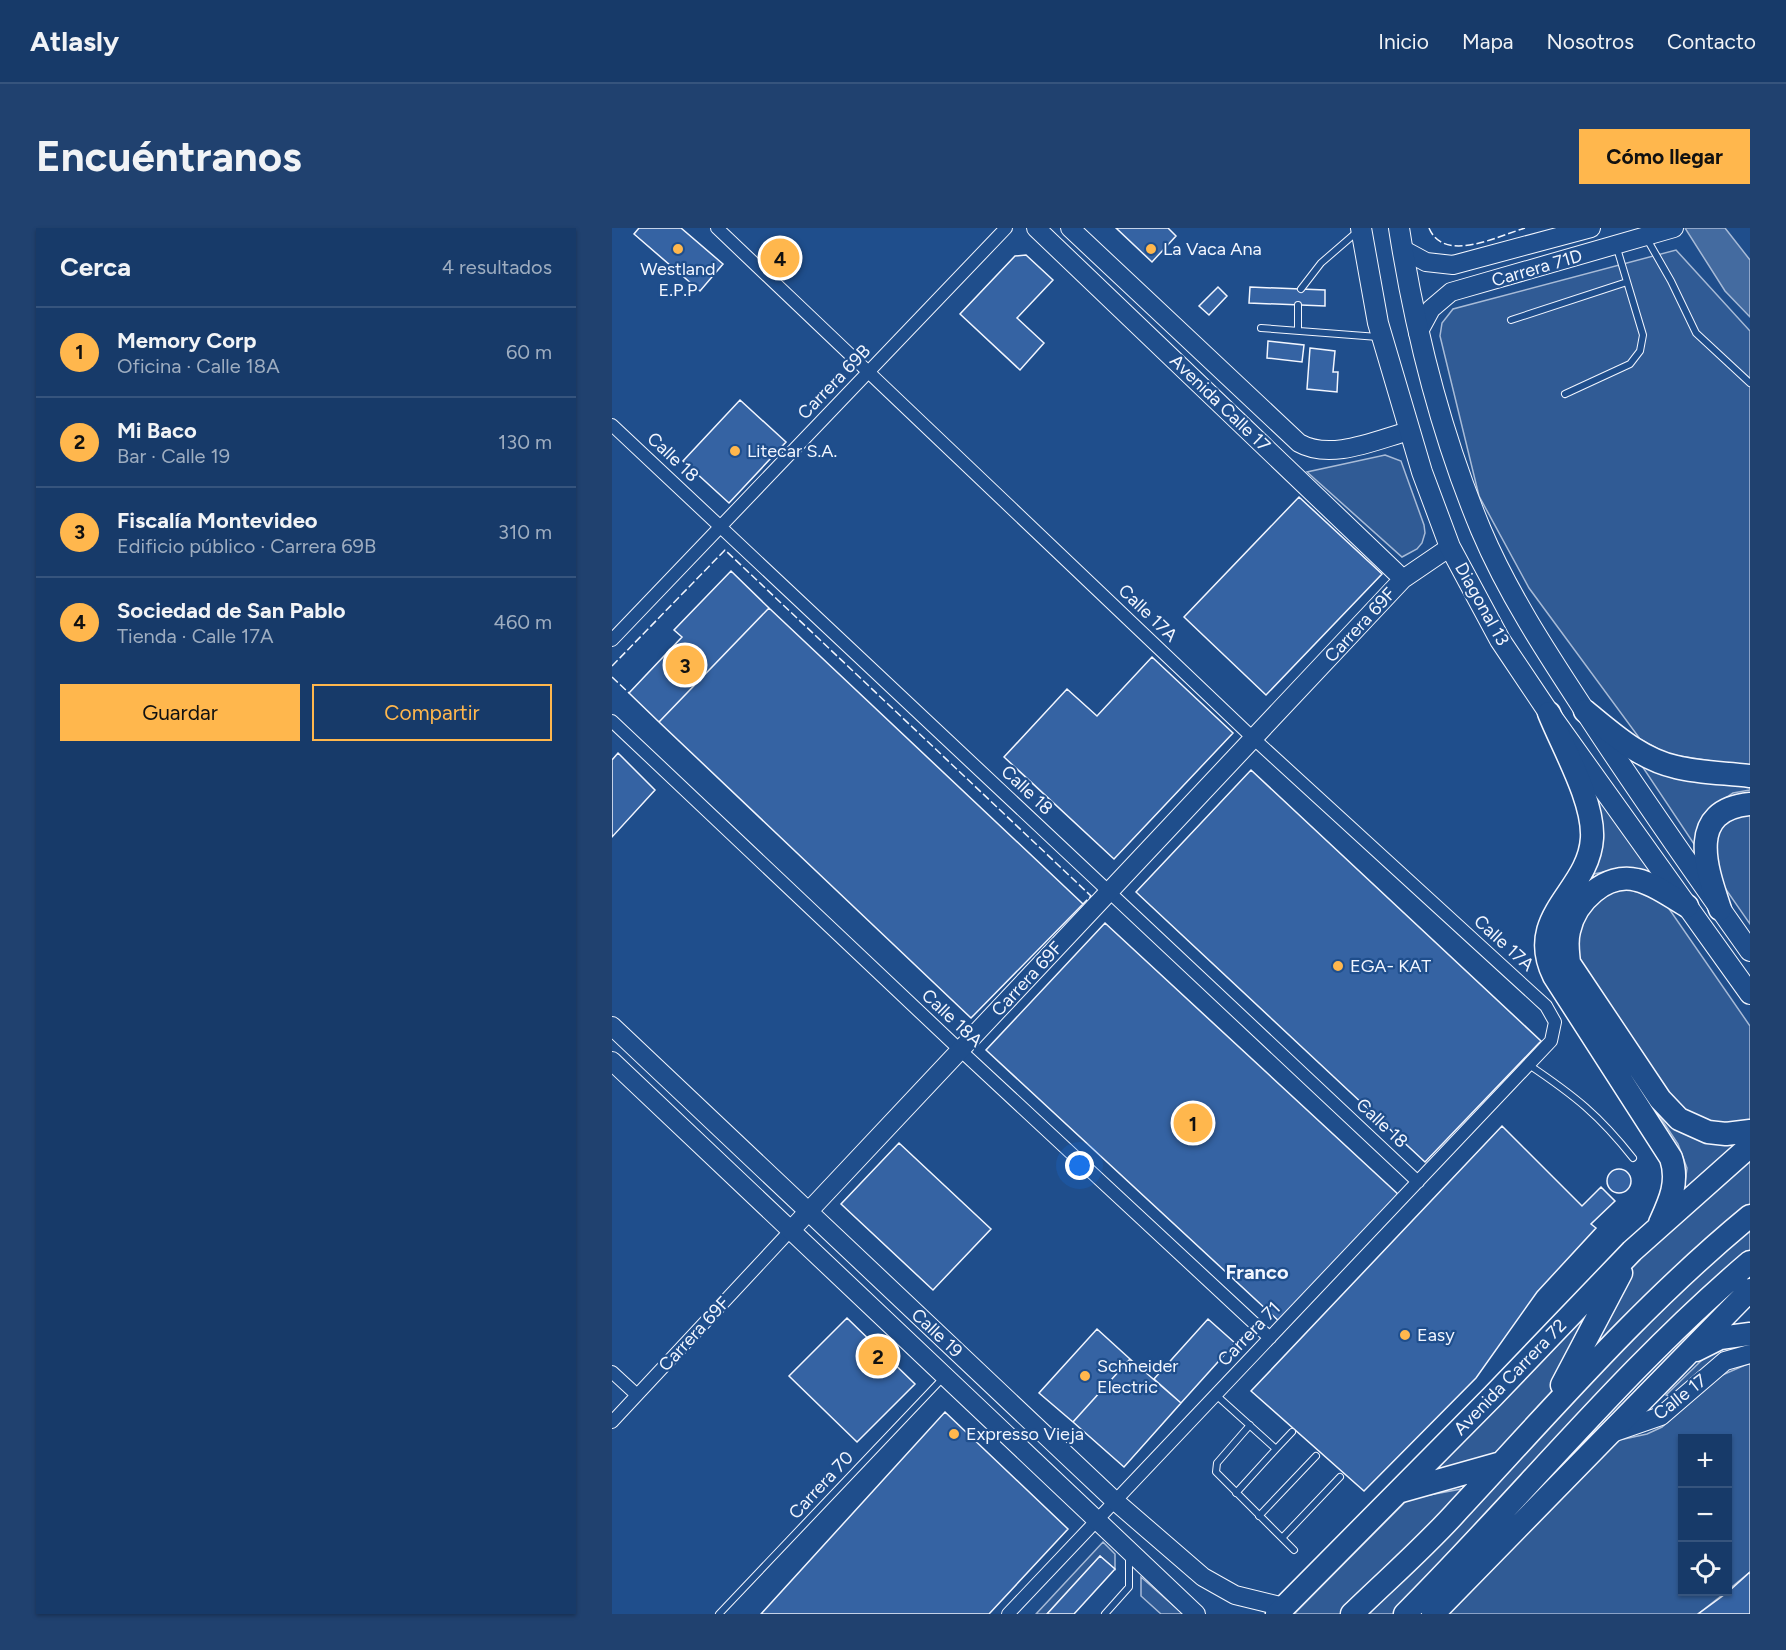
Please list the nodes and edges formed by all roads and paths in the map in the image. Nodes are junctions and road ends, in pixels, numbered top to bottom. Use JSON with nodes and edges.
{"nodes":[{"id":1,"x":717,"y":228,"type":"edge"},
{"id":2,"x":1006,"y":228,"type":"edge"},
{"id":3,"x":1036,"y":228,"type":"edge"},
{"id":4,"x":1070,"y":228,"type":"edge"},
{"id":5,"x":1399,"y":228,"type":"edge"},
{"id":6,"x":1591,"y":228,"type":"edge"},
{"id":7,"x":1361,"y":229,"type":"edge"},
{"id":8,"x":1659,"y":232,"type":"edge"},
{"id":9,"x":1616,"y":245,"type":"junction"},
{"id":10,"x":1402,"y":249,"type":"junction"},
{"id":11,"x":1627,"y":282,"type":"junction"},
{"id":12,"x":1301,"y":289,"type":"dead end"},
{"id":13,"x":1298,"y":305,"type":"dead end"},
{"id":14,"x":1511,"y":320,"type":"dead end"},
{"id":15,"x":1261,"y":328,"type":"dead end"},
{"id":16,"x":1298,"y":331,"type":"junction"},
{"id":17,"x":1418,"y":333,"type":"junction"},
{"id":18,"x":1382,"y":337,"type":"junction"},
{"id":19,"x":869,"y":371,"type":"junction"},
{"id":20,"x":1750,"y":383,"type":"edge"},
{"id":21,"x":1565,"y":394,"type":"dead end"},
{"id":22,"x":612,"y":425,"type":"edge"},
{"id":23,"x":1409,"y":431,"type":"junction"},
{"id":24,"x":720,"y":526,"type":"junction"},
{"id":25,"x":1450,"y":547,"type":"junction"},
{"id":26,"x":1403,"y":579,"type":"junction"},
{"id":27,"x":612,"y":640,"type":"edge"},
{"id":28,"x":1585,"y":711,"type":"junction"},
{"id":29,"x":1549,"y":713,"type":"junction"},
{"id":30,"x":612,"y":721,"type":"edge"},
{"id":31,"x":1253,"y":738,"type":"junction"},
{"id":32,"x":1750,"y":776,"type":"edge"},
{"id":33,"x":1750,"y":804,"type":"edge"},
{"id":34,"x":1109,"y":892,"type":"junction"},
{"id":35,"x":1687,"y":906,"type":"junction"},
{"id":36,"x":1724,"y":914,"type":"junction"},
{"id":37,"x":1750,"y":951,"type":"edge"},
{"id":38,"x":1750,"y":994,"type":"edge"},
{"id":39,"x":1555,"y":1022,"type":"joint"},
{"id":40,"x":612,"y":1026,"type":"edge"},
{"id":41,"x":960,"y":1050,"type":"junction"},
{"id":42,"x":612,"y":1061,"type":"edge"},
{"id":43,"x":1529,"y":1065,"type":"junction"},
{"id":44,"x":1750,"y":1131,"type":"edge"},
{"id":45,"x":1750,"y":1146,"type":"edge"},
{"id":46,"x":1633,"y":1158,"type":"dead end"},
{"id":47,"x":1418,"y":1182,"type":"junction"},
{"id":48,"x":808,"y":1211,"type":"junction"},
{"id":49,"x":1750,"y":1216,"type":"edge"},
{"id":50,"x":1658,"y":1227,"type":"junction"},
{"id":51,"x":791,"y":1230,"type":"junction"},
{"id":52,"x":1632,"y":1251,"type":"junction"},
{"id":53,"x":1750,"y":1262,"type":"edge"},
{"id":54,"x":1750,"y":1290,"type":"edge"},
{"id":55,"x":1750,"y":1334,"type":"edge"},
{"id":56,"x":1270,"y":1338,"type":"junction"},
{"id":57,"x":1750,"y":1354,"type":"edge"},
{"id":58,"x":1684,"y":1356,"type":"junction"},
{"id":59,"x":612,"y":1372,"type":"edge"},
{"id":60,"x":945,"y":1376,"type":"junction"},
{"id":61,"x":637,"y":1395,"type":"junction"},
{"id":62,"x":1216,"y":1395,"type":"junction"},
{"id":63,"x":1549,"y":1410,"type":"junction"},
{"id":64,"x":612,"y":1422,"type":"edge"},
{"id":65,"x":1250,"y":1425,"type":"junction"},
{"id":66,"x":1292,"y":1432,"type":"dead end"},
{"id":67,"x":1607,"y":1435,"type":"junction"},
{"id":68,"x":1276,"y":1449,"type":"junction"},
{"id":69,"x":1316,"y":1456,"type":"dead end"},
{"id":70,"x":1501,"y":1463,"type":"junction"},
{"id":71,"x":1539,"y":1474,"type":"junction"},
{"id":72,"x":1340,"y":1477,"type":"dead end"},
{"id":73,"x":1397,"y":1492,"type":"junction"},
{"id":74,"x":1236,"y":1493,"type":"junction"},
{"id":75,"x":1115,"y":1501,"type":"junction"},
{"id":76,"x":1259,"y":1516,"type":"junction"},
{"id":77,"x":1097,"y":1520,"type":"junction"},
{"id":78,"x":1511,"y":1533,"type":"junction"},
{"id":79,"x":1282,"y":1538,"type":"junction"},
{"id":80,"x":1128,"y":1550,"type":"junction"},
{"id":81,"x":1294,"y":1550,"type":"dead end"},
{"id":82,"x":1280,"y":1611,"type":"edge"},
{"id":83,"x":719,"y":1614,"type":"edge"},
{"id":84,"x":1008,"y":1614,"type":"edge"},
{"id":85,"x":1105,"y":1614,"type":"edge"},
{"id":86,"x":1196,"y":1614,"type":"edge"},
{"id":87,"x":1352,"y":1614,"type":"edge"},
{"id":88,"x":1405,"y":1614,"type":"edge"},
{"id":89,"x":1433,"y":1614,"type":"edge"}],
"edges":[{"from":1,"to":19,"type":"street","name":"Calle 17A"},
{"from":2,"to":19,"type":"street","name":"Carrera 69B"},
{"from":3,"to":26,"type":"street","name":"Avenida Calle 17"},
{"from":4,"to":23,"type":"street","name":"Avenida Calle 17"},
{"from":5,"to":10,"type":"main road","name":"Diagonal 13"},
{"from":6,"to":10,"type":"street","name":"Carrera 71D"},
{"from":7,"to":12,"type":"lane"},
{"from":7,"to":18,"type":"main road","name":"Diagonal 13"},
{"from":8,"to":9,"type":"street","name":"Carrera 71D"},
{"from":8,"to":20,"type":"lane"},
{"from":9,"to":11,"type":"lane"},
{"from":9,"to":17,"type":"street","name":"Carrera 71D"},
{"from":10,"to":17,"type":"main road","name":"Diagonal 13"},
{"from":11,"to":14,"type":"lane"},
{"from":11,"to":21,"type":"lane"},
{"from":13,"to":16,"type":"lane"},
{"from":15,"to":16,"type":"lane"},
{"from":16,"to":18,"type":"lane"},
{"from":17,"to":28,"type":"main road","name":"Diagonal 13"},
{"from":18,"to":23,"type":"main road","name":"Diagonal 13"},
{"from":19,"to":24,"type":"street","name":"Carrera 69B"},
{"from":19,"to":31,"type":"street","name":"Calle 17A"},
{"from":22,"to":24,"type":"street","name":"Calle 18"},
{"from":23,"to":25,"type":"main road","name":"Diagonal 13"},
{"from":24,"to":27,"type":"street","name":"Carrera 69B"},
{"from":24,"to":34,"type":"street","name":"Calle 18"},
{"from":25,"to":26,"type":"street","name":"Carrera 69F"},
{"from":25,"to":29,"type":"main road","name":"Diagonal 13"},
{"from":26,"to":31,"type":"street","name":"Carrera 69F"},
{"from":28,"to":32,"type":"highway"},
{"from":28,"to":36,"type":"main road","name":"Diagonal 13"},
{"from":29,"to":35,"type":"main road","name":"Diagonal 13"},
{"from":29,"to":50,"type":"highway"},
{"from":30,"to":41,"type":"street","name":"Calle 18A"},
{"from":31,"to":34,"type":"street","name":"Carrera 69F"},
{"from":31,"to":39,"type":"street","name":"Calle 17A"},
{"from":33,"to":36,"type":"highway"},
{"from":34,"to":41,"type":"street","name":"Carrera 69F"},
{"from":34,"to":47,"type":"street","name":"Calle 18"},
{"from":35,"to":38,"type":"main road","name":"Diagonal 13"},
{"from":35,"to":44,"type":"highway"},
{"from":36,"to":37,"type":"main road"},
{"from":39,"to":43,"type":"street","name":"Carrera 71"},
{"from":40,"to":48,"type":"street","name":"Calle 19"},
{"from":41,"to":48,"type":"street","name":"Carrera 69F"},
{"from":41,"to":56,"type":"street","name":"Calle 18A"},
{"from":42,"to":51,"type":"street","name":"Calle 19"},
{"from":43,"to":46,"type":"lane"},
{"from":43,"to":47,"type":"street","name":"Carrera 71"},
{"from":45,"to":50,"type":"highway","name":"Avenida Carrera 72"},
{"from":47,"to":56,"type":"street","name":"Carrera 71"},
{"from":48,"to":51,"type":"street","name":"Carrera 69F"},
{"from":48,"to":75,"type":"street","name":"Calle 19"},
{"from":49,"to":63,"type":"highway"},
{"from":50,"to":52,"type":"highway","name":"Avenida Carrera 72"},
{"from":51,"to":60,"type":"street","name":"Calle 19"},
{"from":51,"to":61,"type":"street","name":"Carrera 69F"},
{"from":52,"to":63,"type":"highway"},
{"from":52,"to":73,"type":"highway","name":"Avenida Carrera 72"},
{"from":53,"to":71,"type":"highway"},
{"from":54,"to":58,"type":"highway"},
{"from":55,"to":58,"type":"highway"},
{"from":56,"to":62,"type":"street","name":"Carrera 71"},
{"from":57,"to":67,"type":"street","name":"Calle 17"},
{"from":58,"to":67,"type":"highway"},
{"from":59,"to":61,"type":"street"},
{"from":60,"to":77,"type":"street","name":"Calle 19"},
{"from":60,"to":83,"type":"lane","name":"Carrera 70"},
{"from":61,"to":64,"type":"street","name":"Carrera 69F"},
{"from":62,"to":65,"type":"lane"},
{"from":62,"to":75,"type":"street","name":"Carrera 71"},
{"from":63,"to":70,"type":"highway"},
{"from":65,"to":68,"type":"lane"},
{"from":65,"to":74,"type":"lane"},
{"from":66,"to":68,"type":"lane"},
{"from":67,"to":78,"type":"highway"},
{"from":68,"to":74,"type":"lane"},
{"from":69,"to":76,"type":"lane"},
{"from":70,"to":73,"type":"highway"},
{"from":70,"to":87,"type":"highway"},
{"from":71,"to":78,"type":"highway"},
{"from":71,"to":88,"type":"highway"},
{"from":72,"to":79,"type":"lane"},
{"from":73,"to":82,"type":"highway","name":"Avenida Carrera 72"},
{"from":74,"to":76,"type":"lane"},
{"from":75,"to":77,"type":"street","name":"Carrera 71"},
{"from":75,"to":82,"type":"street","name":"Calle 19"},
{"from":76,"to":79,"type":"lane"},
{"from":77,"to":80,"type":"street","name":"Calle 19"},
{"from":77,"to":84,"type":"street","name":"Carrera 71"},
{"from":78,"to":89,"type":"highway"},
{"from":79,"to":81,"type":"lane"},
{"from":80,"to":85,"type":"lane"},
{"from":80,"to":86,"type":"street","name":"Calle 19"}]}
